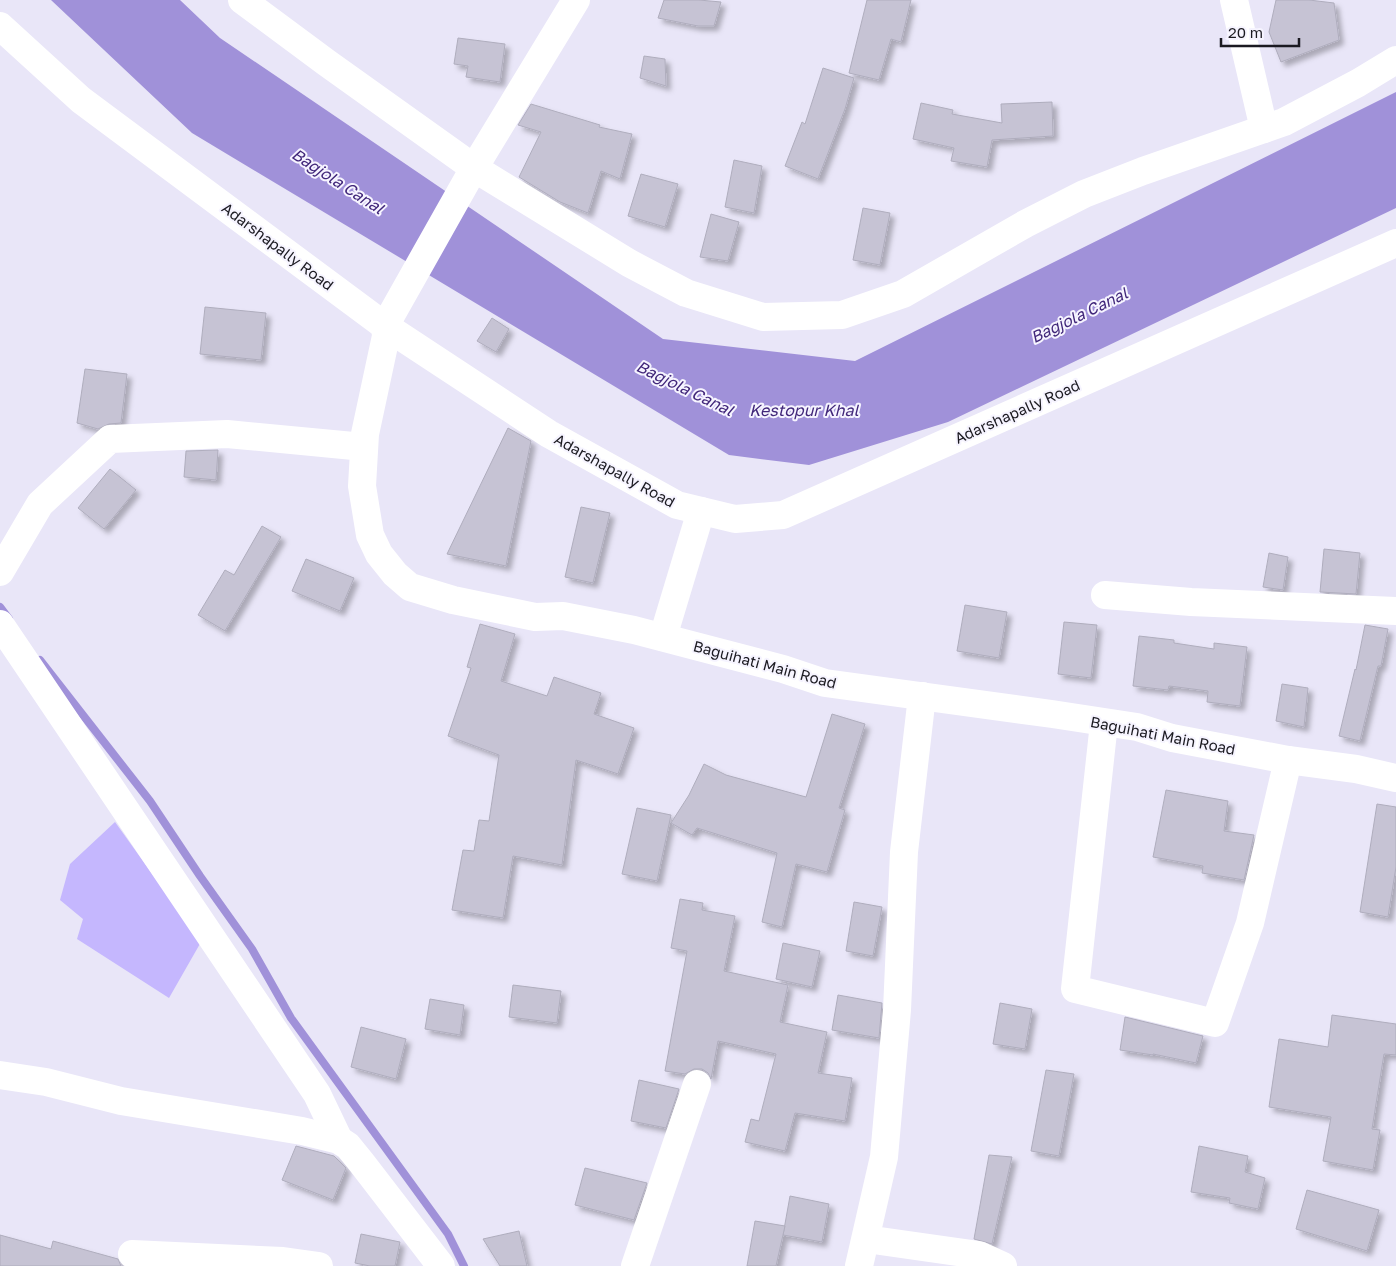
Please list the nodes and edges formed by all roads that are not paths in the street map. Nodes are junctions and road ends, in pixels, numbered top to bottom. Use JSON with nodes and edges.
{"nodes":[{"id":1,"x":242,"y":0,"type":"edge"},
{"id":2,"x":576,"y":0,"type":"edge"},
{"id":3,"x":1234,"y":0,"type":"edge"},
{"id":4,"x":0,"y":26,"type":"edge"},
{"id":5,"x":1396,"y":60,"type":"edge"},
{"id":6,"x":1264,"y":129,"type":"junction"},
{"id":7,"x":474,"y":168,"type":"junction"},
{"id":8,"x":1396,"y":243,"type":"edge"},
{"id":9,"x":385,"y":326,"type":"junction"},
{"id":10,"x":364,"y":447,"type":"junction"},
{"id":11,"x":701,"y":511,"type":"junction"},
{"id":12,"x":0,"y":572,"type":"edge"},
{"id":13,"x":1105,"y":595,"type":"dead end"},
{"id":14,"x":1396,"y":611,"type":"edge"},
{"id":15,"x":0,"y":624,"type":"edge"},
{"id":16,"x":663,"y":638,"type":"junction"},
{"id":17,"x":922,"y":696,"type":"junction"},
{"id":18,"x":1104,"y":723,"type":"junction"},
{"id":19,"x":1288,"y":760,"type":"junction"},
{"id":20,"x":1396,"y":778,"type":"edge"},
{"id":21,"x":0,"y":1076,"type":"edge"},
{"id":22,"x":697,"y":1084,"type":"dead end"},
{"id":23,"x":339,"y":1140,"type":"junction"},
{"id":24,"x":866,"y":1238,"type":"junction"},
{"id":25,"x":132,"y":1254,"type":"dead end"},
{"id":26,"x":319,"y":1266,"type":"edge"},
{"id":27,"x":441,"y":1266,"type":"edge"},
{"id":28,"x":635,"y":1266,"type":"edge"},
{"id":29,"x":858,"y":1266,"type":"edge"},
{"id":30,"x":1003,"y":1266,"type":"edge"}],
"edges":[{"from":1,"to":7,"type":"street"},
{"from":2,"to":7,"type":"street"},
{"from":3,"to":6,"type":"street"},
{"from":4,"to":9,"type":"street","name":"Adarshapally Road"},
{"from":5,"to":6,"type":"street"},
{"from":6,"to":7,"type":"street"},
{"from":7,"to":9,"type":"street"},
{"from":8,"to":11,"type":"street","name":"Adarshapally Road"},
{"from":9,"to":10,"type":"street","name":"Baguihati Main Road"},
{"from":9,"to":11,"type":"street","name":"Adarshapally Road"},
{"from":10,"to":12,"type":"street"},
{"from":10,"to":16,"type":"street","name":"Baguihati Main Road"},
{"from":11,"to":16,"type":"street"},
{"from":13,"to":14,"type":"street"},
{"from":15,"to":23,"type":"street"},
{"from":16,"to":17,"type":"street","name":"Baguihati Main Road"},
{"from":17,"to":18,"type":"street","name":"Baguihati Main Road"},
{"from":17,"to":24,"type":"street"},
{"from":18,"to":19,"type":"street","name":"Baguihati Main Road"},
{"from":18,"to":19,"type":"street"},
{"from":19,"to":20,"type":"street","name":"Baguihati Main Road"},
{"from":21,"to":23,"type":"street"},
{"from":22,"to":28,"type":"street"},
{"from":23,"to":27,"type":"street"},
{"from":24,"to":29,"type":"street"},
{"from":24,"to":30,"type":"street"},
{"from":25,"to":26,"type":"street"}]}
